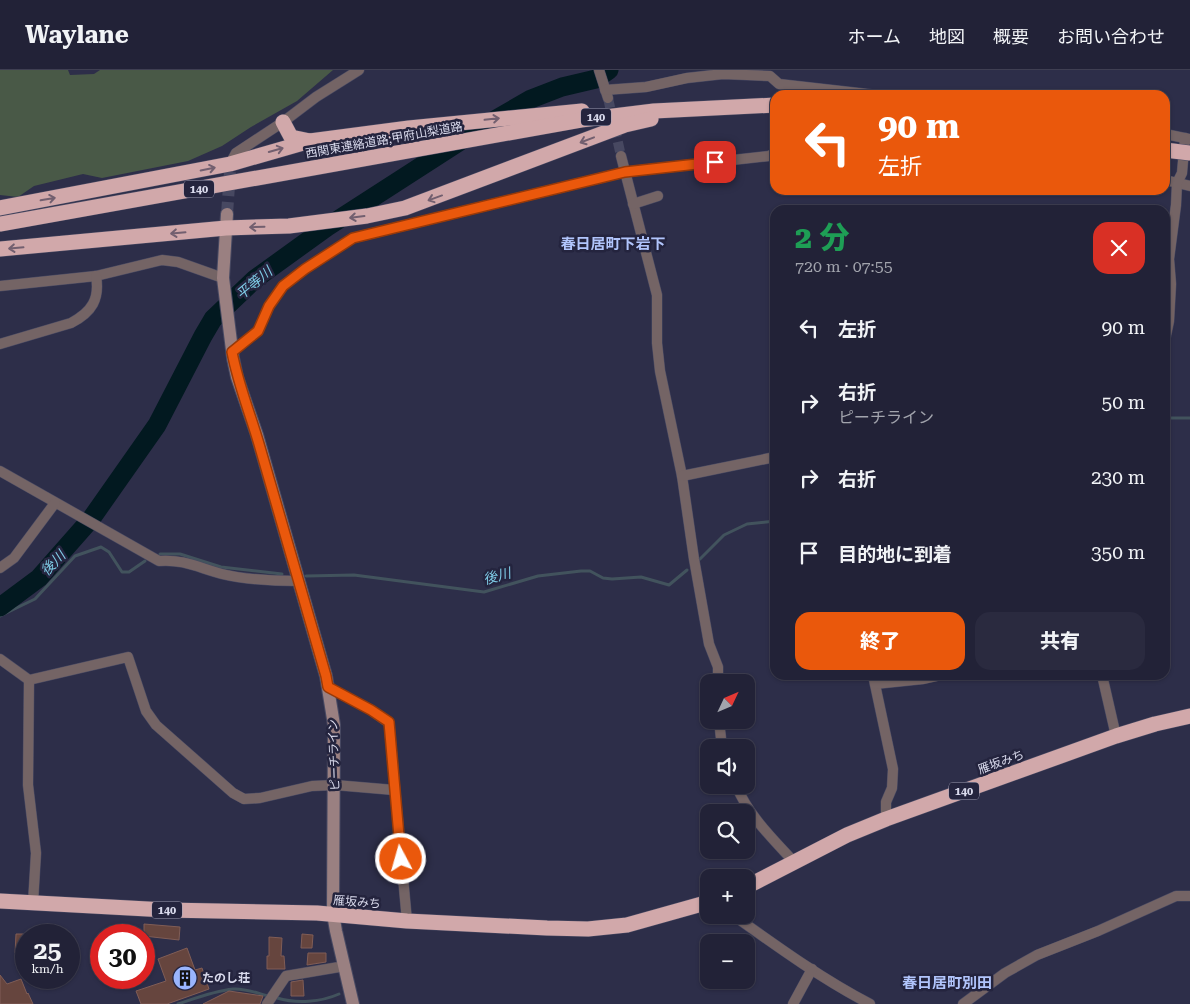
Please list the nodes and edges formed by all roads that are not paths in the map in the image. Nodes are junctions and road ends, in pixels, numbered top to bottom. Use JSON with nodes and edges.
{"nodes":[{"id":1,"x":359,"y":70,"type":"edge"},
{"id":2,"x":599,"y":70,"type":"edge"},
{"id":3,"x":832,"y":90,"type":"edge"},
{"id":4,"x":770,"y":105,"type":"edge"},
{"id":5,"x":736,"y":106,"type":"junction"},
{"id":6,"x":654,"y":111,"type":"junction"},
{"id":7,"x":283,"y":122,"type":"junction"},
{"id":8,"x":1170,"y":135,"type":"edge"},
{"id":9,"x":1187,"y":138,"type":"edge"},
{"id":10,"x":310,"y":140,"type":"junction"},
{"id":11,"x":1170,"y":151,"type":"edge"},
{"id":12,"x":1190,"y":153,"type":"edge"},
{"id":13,"x":621,"y":156,"type":"tunnel mouth"},
{"id":14,"x":770,"y":156,"type":"edge"},
{"id":15,"x":230,"y":168,"type":"junction"},
{"id":16,"x":625,"y":172,"type":"junction"},
{"id":17,"x":1170,"y":181,"type":"edge"},
{"id":18,"x":1177,"y":183,"type":"junction"},
{"id":19,"x":1190,"y":186,"type":"edge"},
{"id":20,"x":658,"y":196,"type":"dead end"},
{"id":21,"x":633,"y":204,"type":"junction"},
{"id":22,"x":0,"y":208,"type":"edge"},
{"id":23,"x":227,"y":221,"type":"junction"},
{"id":24,"x":0,"y":224,"type":"edge"},
{"id":25,"x":0,"y":249,"type":"edge"},
{"id":26,"x":1170,"y":251,"type":"edge"},
{"id":27,"x":1170,"y":272,"type":"edge"},
{"id":28,"x":96,"y":276,"type":"junction"},
{"id":29,"x":223,"y":278,"type":"junction"},
{"id":30,"x":0,"y":286,"type":"edge"},
{"id":31,"x":1170,"y":321,"type":"edge"},
{"id":32,"x":0,"y":344,"type":"edge"},
{"id":33,"x":232,"y":352,"type":"junction"},
{"id":34,"x":770,"y":458,"type":"edge"},
{"id":35,"x":0,"y":471,"type":"edge"},
{"id":36,"x":682,"y":476,"type":"junction"},
{"id":37,"x":55,"y":503,"type":"junction"},
{"id":38,"x":0,"y":568,"type":"edge"},
{"id":39,"x":299,"y":581,"type":"junction"},
{"id":40,"x":0,"y":659,"type":"edge"},
{"id":41,"x":718,"y":674,"type":"edge"},
{"id":42,"x":29,"y":680,"type":"junction"},
{"id":43,"x":874,"y":680,"type":"edge"},
{"id":44,"x":1103,"y":680,"type":"edge"},
{"id":45,"x":328,"y":687,"type":"junction"},
{"id":46,"x":1190,"y":716,"type":"edge"},
{"id":47,"x":1116,"y":736,"type":"junction"},
{"id":48,"x":335,"y":785,"type":"junction"},
{"id":49,"x":394,"y":790,"type":"junction"},
{"id":50,"x":740,"y":794,"type":"edge"},
{"id":51,"x":886,"y":819,"type":"junction"},
{"id":52,"x":794,"y":862,"type":"junction"},
{"id":53,"x":755,"y":882,"type":"edge"},
{"id":54,"x":1190,"y":896,"type":"edge"},
{"id":55,"x":0,"y":901,"type":"edge"},
{"id":56,"x":33,"y":903,"type":"junction"},
{"id":57,"x":700,"y":905,"type":"edge"},
{"id":58,"x":333,"y":914,"type":"junction"},
{"id":59,"x":407,"y":921,"type":"junction"},
{"id":60,"x":746,"y":924,"type":"edge"},
{"id":61,"x":345,"y":966,"type":"junction"},
{"id":62,"x":812,"y":968,"type":"junction"},
{"id":63,"x":266,"y":1004,"type":"edge"},
{"id":64,"x":353,"y":1004,"type":"edge"},
{"id":65,"x":793,"y":1004,"type":"edge"},
{"id":66,"x":870,"y":1004,"type":"edge"},
{"id":67,"x":963,"y":1004,"type":"edge"}],
"edges":[{"from":1,"to":7,"type":"street"},
{"from":2,"to":3,"type":"street"},
{"from":4,"to":5,"type":"highway","name":"西関東連絡道路;甲府山梨道路","number":"140"},
{"from":5,"to":6,"type":"highway","name":"西関東連絡道路;甲府山梨道路","number":"140"},
{"from":5,"to":23,"type":"highway","one_way":true},
{"from":10,"to":6,"type":"highway","one_way":true},
{"from":6,"to":24,"type":"highway","name":"西関東連絡道路;甲府山梨道路","number":"140"},
{"from":7,"to":10,"type":"highway"},
{"from":7,"to":15,"type":"street"},
{"from":8,"to":9,"type":"street"},
{"from":9,"to":18,"type":"street"},
{"from":15,"to":10,"type":"highway","one_way":true},
{"from":11,"to":12,"type":"highway","bridge":true},
{"from":13,"to":16,"type":"street"},
{"from":14,"to":16,"type":"street"},
{"from":22,"to":15,"type":"highway","one_way":true},
{"from":16,"to":21,"type":"street"},
{"from":16,"to":33,"type":"street"},
{"from":17,"to":18,"type":"street"},
{"from":18,"to":19,"type":"street"},
{"from":18,"to":26,"type":"street"},
{"from":20,"to":21,"type":"street"},
{"from":21,"to":36,"type":"street"},
{"from":23,"to":25,"type":"highway","one_way":true},
{"from":23,"to":29,"type":"street","name":"ピーチライン"},
{"from":27,"to":31,"type":"street"},
{"from":28,"to":29,"type":"street"},
{"from":28,"to":30,"type":"street"},
{"from":28,"to":32,"type":"street"},
{"from":29,"to":33,"type":"street","name":"ピーチライン"},
{"from":33,"to":39,"type":"street","name":"ピーチライン"},
{"from":34,"to":36,"type":"street"},
{"from":35,"to":37,"type":"street"},
{"from":36,"to":41,"type":"street"},
{"from":37,"to":38,"type":"street"},
{"from":37,"to":39,"type":"street"},
{"from":39,"to":45,"type":"street","name":"ピーチライン"},
{"from":40,"to":42,"type":"street"},
{"from":42,"to":48,"type":"street"},
{"from":42,"to":56,"type":"street"},
{"from":43,"to":51,"type":"street"},
{"from":44,"to":47,"type":"street"},
{"from":45,"to":48,"type":"street","name":"ピーチライン"},
{"from":45,"to":49,"type":"street"},
{"from":46,"to":47,"type":"highway","name":"雁坂みち","number":"140"},
{"from":47,"to":51,"type":"highway","name":"雁坂みち","number":"140"},
{"from":48,"to":49,"type":"street"},
{"from":48,"to":58,"type":"street","name":"ピーチライン"},
{"from":49,"to":59,"type":"street"},
{"from":50,"to":52,"type":"street"},
{"from":51,"to":52,"type":"highway","name":"雁坂みち","number":"140"},
{"from":52,"to":53,"type":"highway","name":"雁坂みち","number":"140"},
{"from":54,"to":67,"type":"street"},
{"from":55,"to":56,"type":"highway","name":"雁坂みち","number":"140"},
{"from":56,"to":58,"type":"highway","name":"雁坂みち","number":"140"},
{"from":57,"to":59,"type":"highway","name":"雁坂みち","number":"140"},
{"from":58,"to":59,"type":"highway","name":"雁坂みち","number":"140"},
{"from":58,"to":61,"type":"street","name":"ピーチライン"},
{"from":60,"to":62,"type":"street"},
{"from":61,"to":63,"type":"street"},
{"from":61,"to":64,"type":"street","name":"ピーチライン"},
{"from":62,"to":65,"type":"street"},
{"from":62,"to":66,"type":"street"}]}
